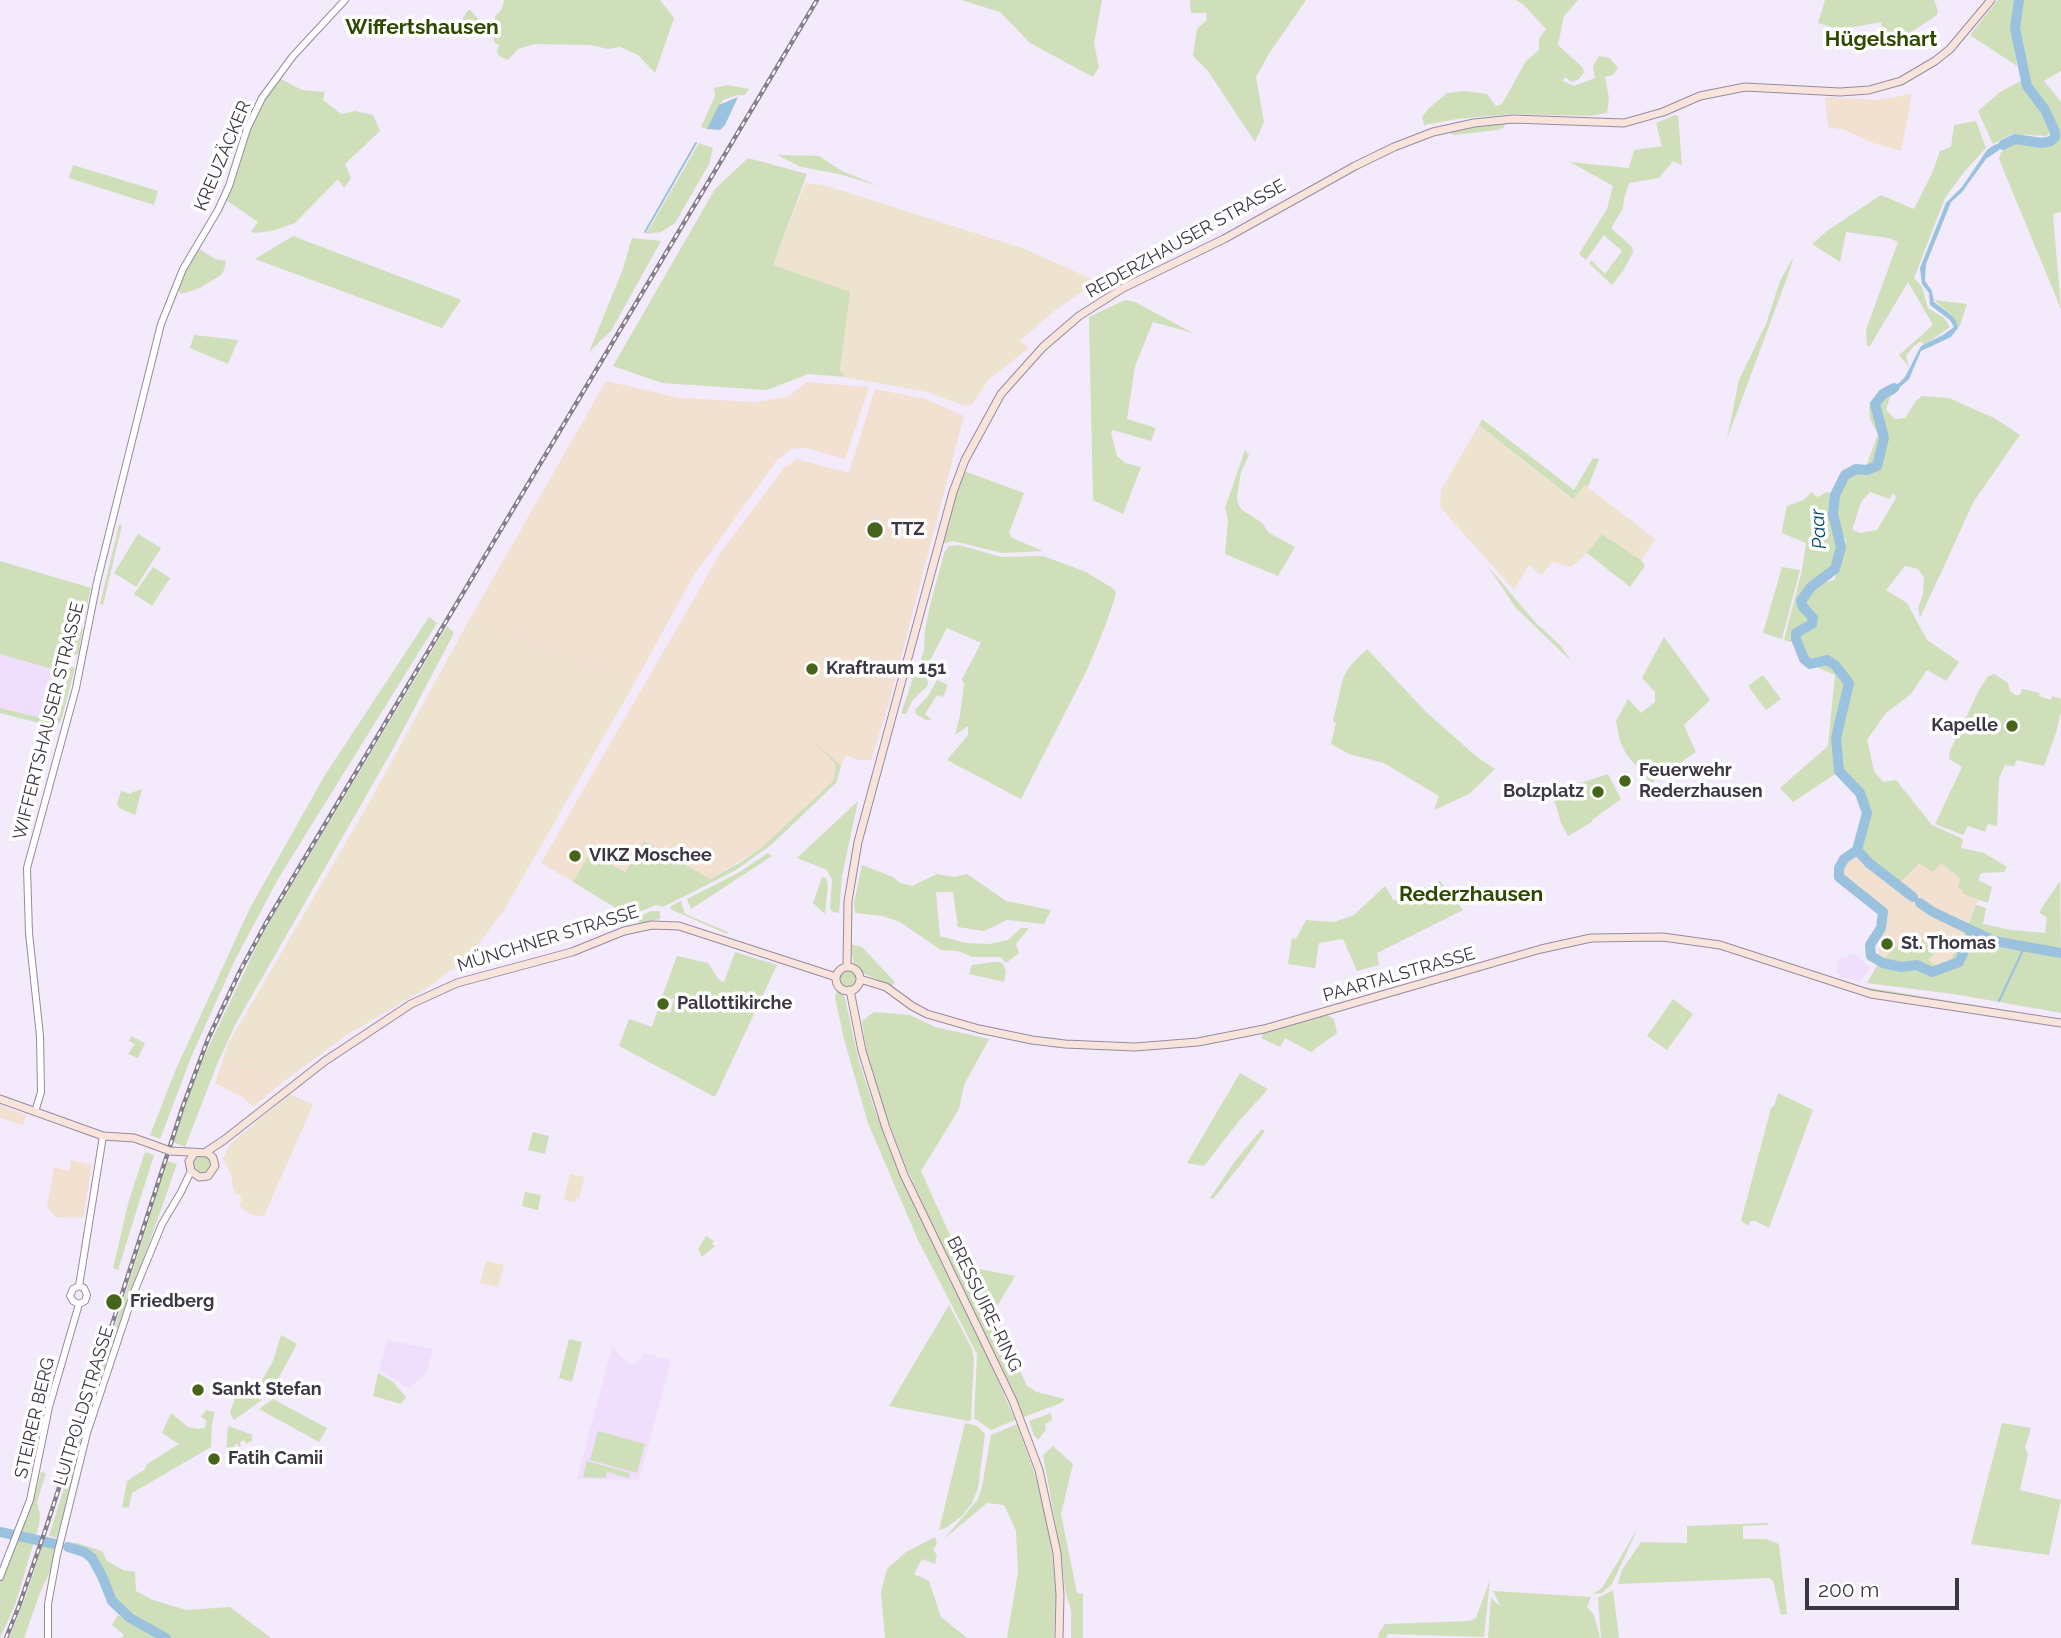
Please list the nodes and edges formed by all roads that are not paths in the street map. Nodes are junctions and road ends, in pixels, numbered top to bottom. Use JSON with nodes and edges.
{"nodes":[{"id":1,"x":345,"y":0,"type":"edge"},
{"id":2,"x":1990,"y":0,"type":"edge"},
{"id":3,"x":157,"y":342,"type":"joint"},
{"id":4,"x":847,"y":966,"type":"junction"},
{"id":5,"x":836,"y":977,"type":"junction"},
{"id":6,"x":860,"y":979,"type":"junction"},
{"id":7,"x":850,"y":990,"type":"junction"},
{"id":8,"x":2061,"y":1023,"type":"edge"},
{"id":9,"x":0,"y":1099,"type":"edge"},
{"id":10,"x":35,"y":1112,"type":"junction"},
{"id":11,"x":103,"y":1136,"type":"junction"},
{"id":12,"x":224,"y":1140,"type":"junction"},
{"id":13,"x":206,"y":1152,"type":"junction"},
{"id":14,"x":179,"y":1154,"type":"junction"},
{"id":15,"x":194,"y":1154,"type":"junction"},
{"id":16,"x":213,"y":1158,"type":"junction"},
{"id":17,"x":190,"y":1168,"type":"junction"},
{"id":18,"x":199,"y":1177,"type":"junction"},
{"id":19,"x":181,"y":1192,"type":"junction"},
{"id":20,"x":79,"y":1286,"type":"junction"},
{"id":21,"x":79,"y":1304,"type":"junction"},
{"id":22,"x":0,"y":1577,"type":"edge"},
{"id":23,"x":48,"y":1638,"type":"edge"},
{"id":24,"x":1059,"y":1638,"type":"edge"}],
"edges":[{"from":1,"to":3,"type":"street","name":"KREUZÄCKER"},
{"from":2,"to":4,"type":"main road","name":"REDERZHAUSER STRASSE"},
{"from":3,"to":10,"type":"street","name":"WIFFERTSHAUSER STRASSE"},
{"from":4,"to":5,"type":"main road"},
{"from":4,"to":6,"type":"main road"},
{"from":5,"to":7,"type":"main road"},
{"from":5,"to":12,"type":"main road","name":"MÜNCHNER STRASSE"},
{"from":6,"to":7,"type":"main road"},
{"from":6,"to":8,"type":"main road","name":"PAARTALSTRASSE"},
{"from":7,"to":24,"type":"main road","name":"BRESSUIRE-RING"},
{"from":9,"to":10,"type":"main road"},
{"from":10,"to":11,"type":"main road"},
{"from":11,"to":14,"type":"main road","bridge":true},
{"from":11,"to":20,"type":"street"},
{"from":12,"to":13,"type":"main road","name":"MÜNCHNER STRASSE"},
{"from":12,"to":16,"type":"main road","name":"MÜNCHNER STRASSE"},
{"from":13,"to":15,"type":"main road"},
{"from":13,"to":16,"type":"main road"},
{"from":14,"to":15,"type":"main road"},
{"from":14,"to":17,"type":"main road"},
{"from":15,"to":17,"type":"main road"},
{"from":16,"to":18,"type":"main road"},
{"from":17,"to":18,"type":"main road"},
{"from":17,"to":19,"type":"street","name":"LUITPOLDSTRASSE"},
{"from":18,"to":19,"type":"street","name":"LUITPOLDSTRASSE"},
{"from":19,"to":23,"type":"street","name":"LUITPOLDSTRASSE"},
{"from":20,"to":21,"type":"street"},
{"from":20,"to":21,"type":"street"},
{"from":21,"to":22,"type":"street","name":"STEIRER BERG"}]}
